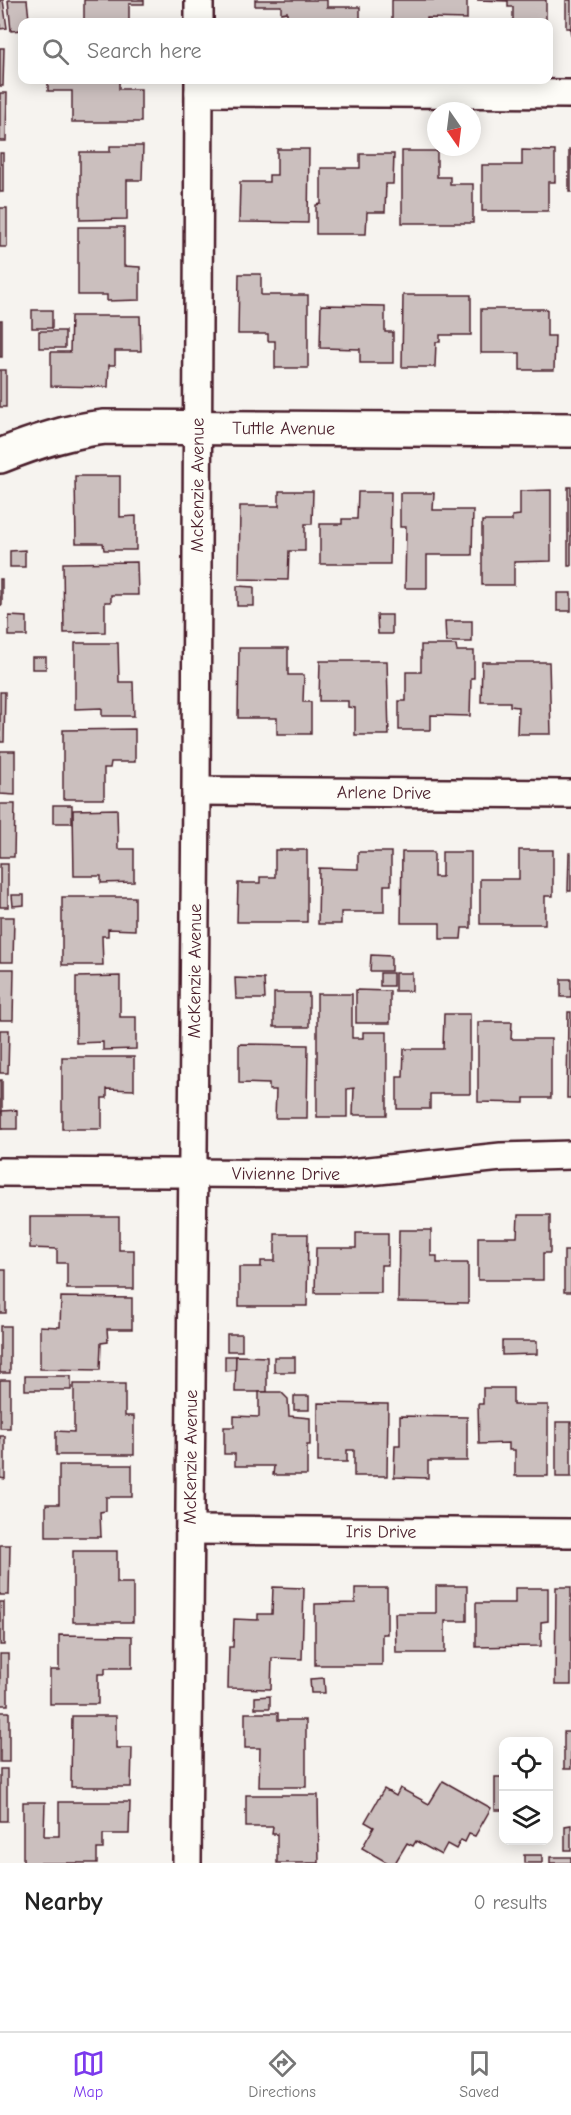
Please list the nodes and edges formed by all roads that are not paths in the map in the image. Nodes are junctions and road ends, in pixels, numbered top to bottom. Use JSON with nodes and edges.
{"nodes":[{"id":1,"x":199,"y":0,"type":"edge"},
{"id":2,"x":199,"y":18,"type":"edge"},
{"id":3,"x":199,"y":86,"type":"edge"},
{"id":4,"x":571,"y":94,"type":"edge"},
{"id":5,"x":197,"y":428,"type":"junction"},
{"id":6,"x":571,"y":430,"type":"edge"},
{"id":7,"x":0,"y":456,"type":"edge"},
{"id":8,"x":196,"y":791,"type":"junction"},
{"id":9,"x":571,"y":794,"type":"edge"},
{"id":10,"x":571,"y":1155,"type":"edge"},
{"id":11,"x":0,"y":1172,"type":"edge"},
{"id":12,"x":191,"y":1173,"type":"junction"},
{"id":13,"x":191,"y":1530,"type":"junction"},
{"id":14,"x":571,"y":1533,"type":"edge"},
{"id":15,"x":187,"y":1863,"type":"edge"}],
"edges":[{"from":1,"to":2,"type":"street"},
{"from":3,"to":4,"type":"street"},
{"from":3,"to":5,"type":"street","name":"McKenzie Avenue"},
{"from":5,"to":6,"type":"street","name":"Tuttle Avenue"},
{"from":5,"to":7,"type":"street","name":"Tuttle Avenue"},
{"from":5,"to":8,"type":"street","name":"McKenzie Avenue"},
{"from":8,"to":9,"type":"street","name":"Arlene Drive"},
{"from":8,"to":12,"type":"street","name":"McKenzie Avenue"},
{"from":10,"to":12,"type":"street","name":"Vivienne Drive"},
{"from":11,"to":12,"type":"street","name":"Vivienne Drive"},
{"from":12,"to":13,"type":"street","name":"McKenzie Avenue"},
{"from":13,"to":14,"type":"street","name":"Iris Drive"},
{"from":13,"to":15,"type":"street","name":"McKenzie Avenue"}]}
